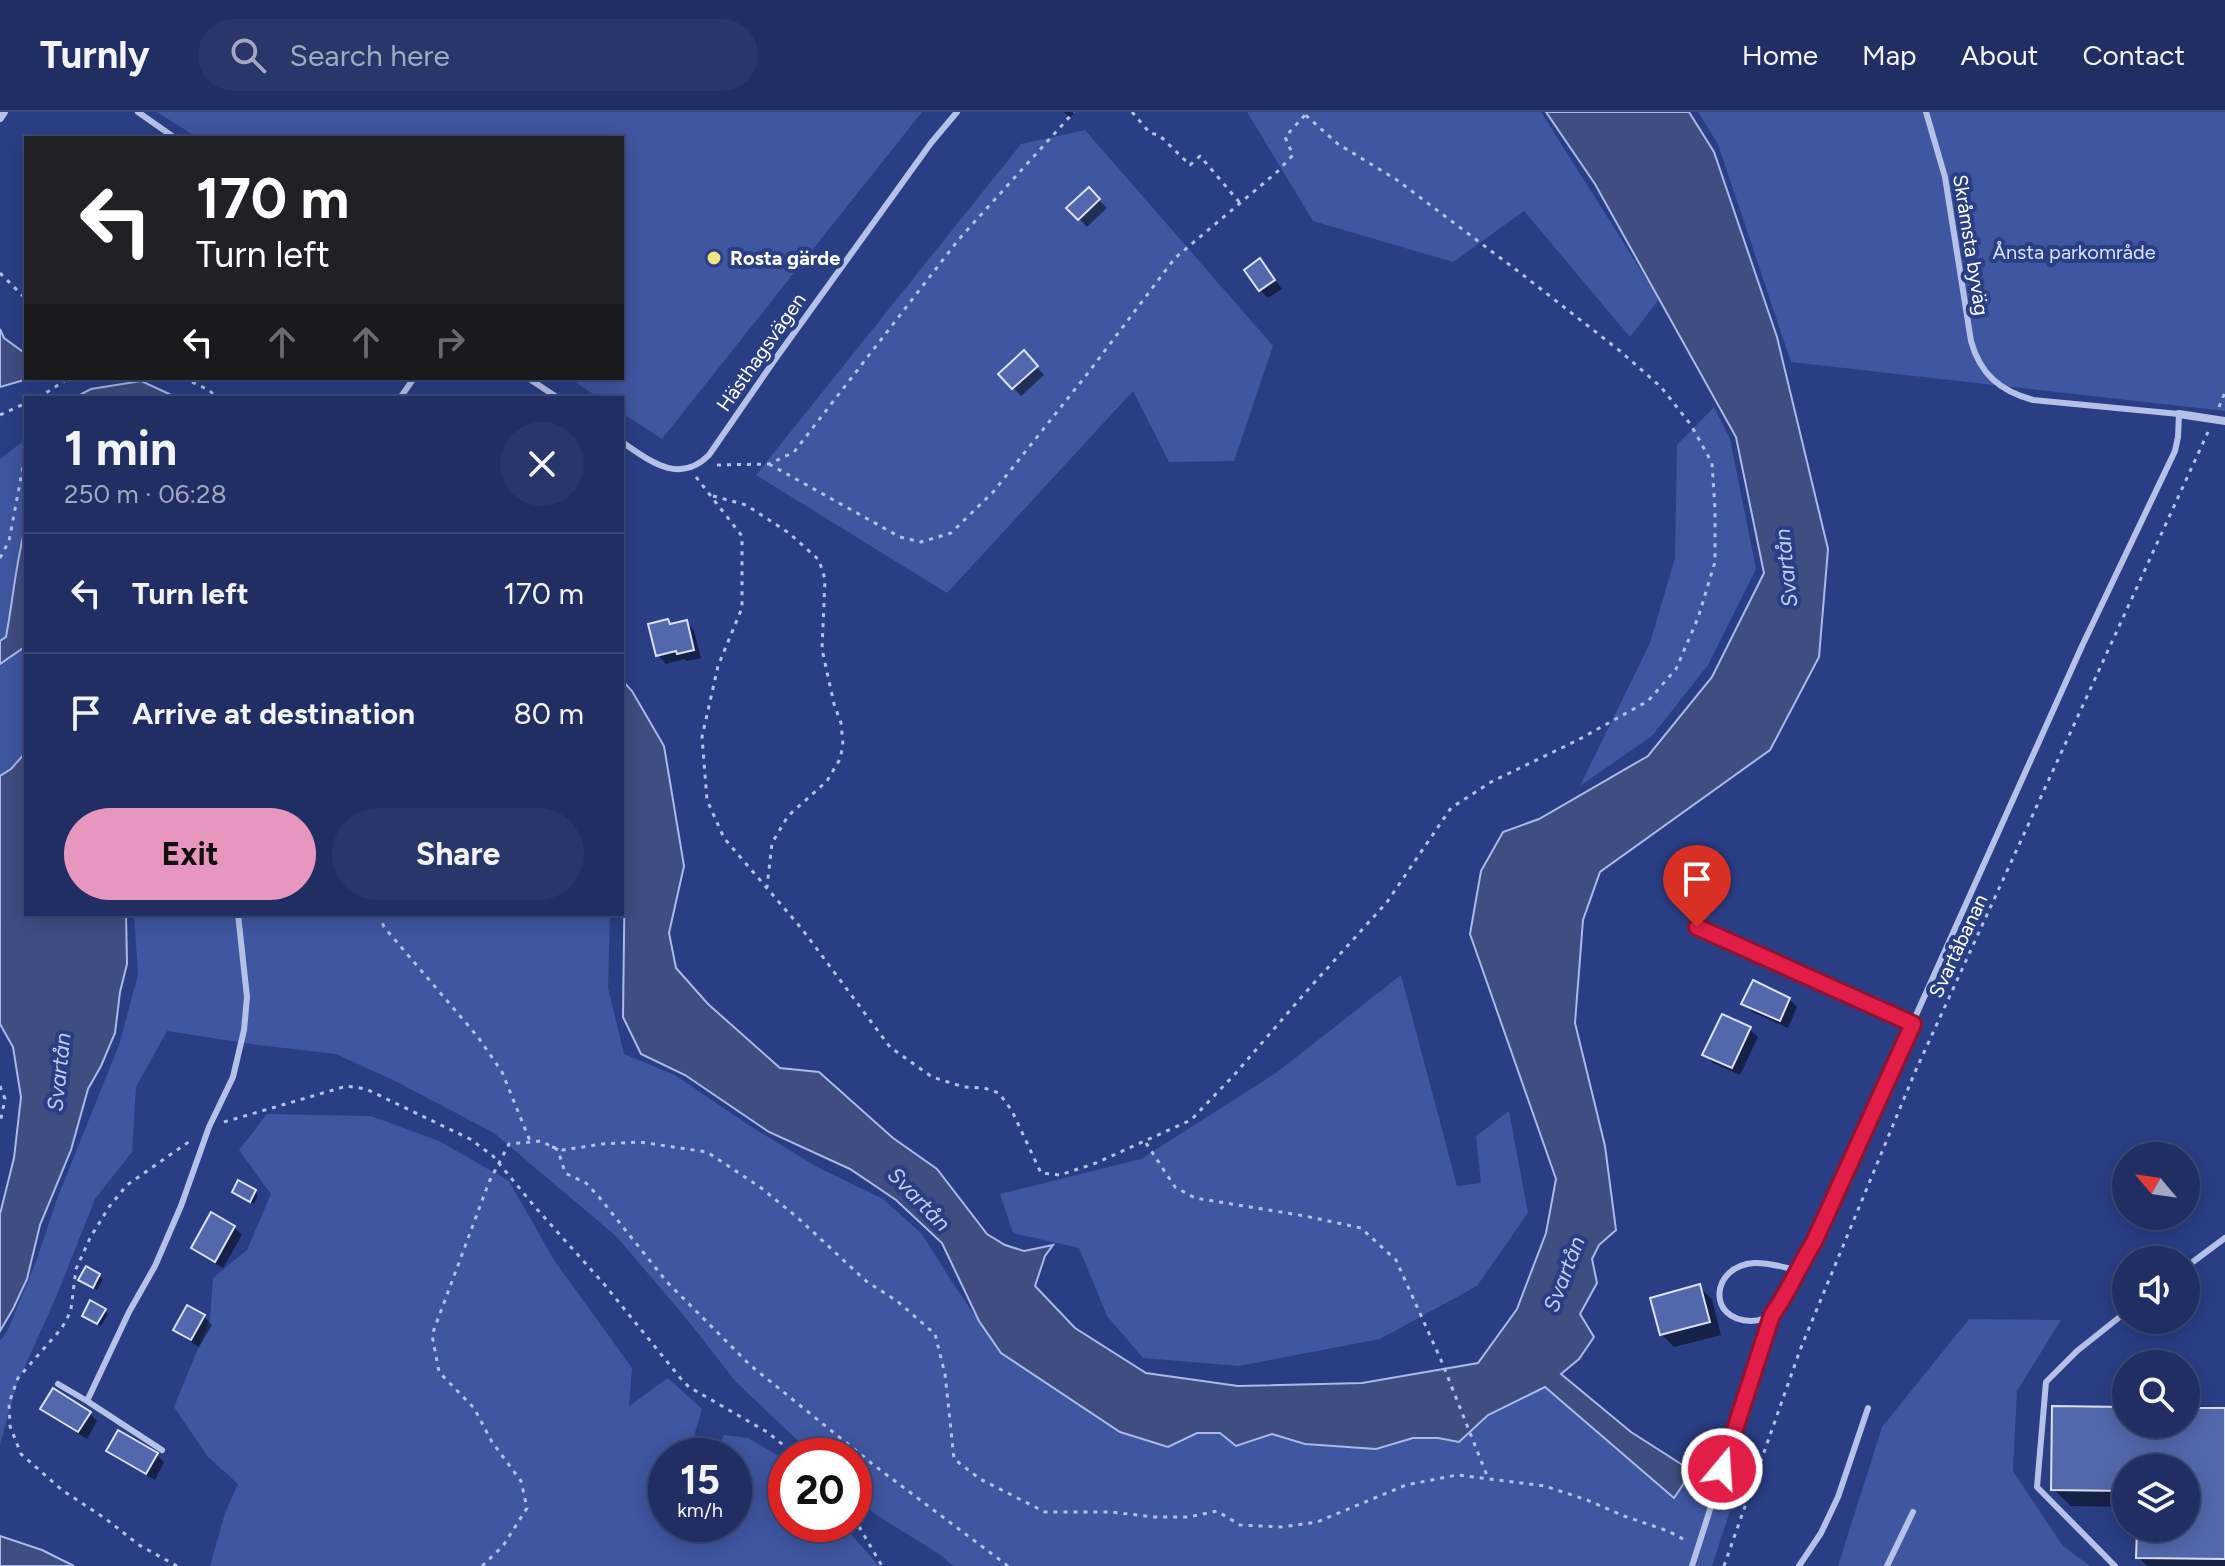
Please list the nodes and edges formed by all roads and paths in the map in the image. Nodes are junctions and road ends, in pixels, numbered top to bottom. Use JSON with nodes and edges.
{"nodes":[{"id":1,"x":4,"y":112,"type":"edge"},
{"id":2,"x":138,"y":112,"type":"edge"},
{"id":3,"x":957,"y":112,"type":"edge"},
{"id":4,"x":1074,"y":112,"type":"edge"},
{"id":5,"x":1132,"y":112,"type":"edge"},
{"id":6,"x":1926,"y":112,"type":"edge"},
{"id":7,"x":1304,"y":114,"type":"edge"},
{"id":8,"x":0,"y":118,"type":"edge"},
{"id":9,"x":172,"y":136,"type":"edge"},
{"id":10,"x":1240,"y":203,"type":"junction"},
{"id":11,"x":0,"y":273,"type":"edge"},
{"id":12,"x":24,"y":297,"type":"edge"},
{"id":13,"x":66,"y":380,"type":"edge"},
{"id":14,"x":187,"y":380,"type":"edge"},
{"id":15,"x":531,"y":380,"type":"edge"},
{"id":16,"x":2225,"y":392,"type":"edge"},
{"id":17,"x":41,"y":396,"type":"edge"},
{"id":18,"x":215,"y":396,"type":"edge"},
{"id":19,"x":555,"y":396,"type":"edge"},
{"id":20,"x":24,"y":404,"type":"edge"},
{"id":21,"x":2179,"y":414,"type":"junction"},
{"id":22,"x":0,"y":415,"type":"edge"},
{"id":23,"x":2213,"y":420,"type":"junction"},
{"id":24,"x":2225,"y":421,"type":"edge"},
{"id":25,"x":624,"y":443,"type":"edge"},
{"id":26,"x":24,"y":462,"type":"edge"},
{"id":27,"x":769,"y":464,"type":"junction"},
{"id":28,"x":690,"y":470,"type":"junction"},
{"id":29,"x":713,"y":496,"type":"junction"},
{"id":30,"x":0,"y":558,"type":"edge"},
{"id":31,"x":767,"y":887,"type":"junction"},
{"id":32,"x":238,"y":916,"type":"edge"},
{"id":33,"x":380,"y":916,"type":"edge"},
{"id":34,"x":1697,"y":927,"type":"dead end"},
{"id":35,"x":1913,"y":1024,"type":"junction"},
{"id":36,"x":0,"y":1086,"type":"edge"},
{"id":37,"x":0,"y":1123,"type":"edge"},
{"id":38,"x":209,"y":1127,"type":"junction"},
{"id":39,"x":1145,"y":1141,"type":"junction"},
{"id":40,"x":530,"y":1142,"type":"junction"},
{"id":41,"x":552,"y":1147,"type":"junction"},
{"id":42,"x":500,"y":1162,"type":"junction"},
{"id":43,"x":2225,"y":1238,"type":"edge"},
{"id":44,"x":2200,"y":1257,"type":"edge"},
{"id":45,"x":1796,"y":1270,"type":"junction"},
{"id":46,"x":1772,"y":1315,"type":"junction"},
{"id":47,"x":2112,"y":1323,"type":"edge"},
{"id":48,"x":58,"y":1384,"type":"dead end"},
{"id":49,"x":87,"y":1401,"type":"junction"},
{"id":50,"x":1868,"y":1408,"type":"dead end"},
{"id":51,"x":774,"y":1438,"type":"edge"},
{"id":52,"x":162,"y":1450,"type":"dead end"},
{"id":53,"x":1488,"y":1478,"type":"junction"},
{"id":54,"x":1913,"y":1512,"type":"dead end"},
{"id":55,"x":868,"y":1542,"type":"edge"},
{"id":56,"x":1697,"y":1546,"type":"junction"},
{"id":57,"x":177,"y":1566,"type":"edge"},
{"id":58,"x":482,"y":1566,"type":"edge"},
{"id":59,"x":882,"y":1566,"type":"edge"},
{"id":60,"x":1008,"y":1566,"type":"edge"},
{"id":61,"x":1692,"y":1566,"type":"edge"},
{"id":62,"x":1724,"y":1566,"type":"edge"},
{"id":63,"x":1799,"y":1566,"type":"edge"},
{"id":64,"x":1887,"y":1566,"type":"edge"},
{"id":65,"x":2115,"y":1566,"type":"edge"}],
"edges":[{"from":1,"to":8,"type":"street"},
{"from":2,"to":9,"type":"lane"},
{"from":3,"to":28,"type":"lane","name":"Hästhagsvägen"},
{"from":4,"to":27,"type":"path"},
{"from":5,"to":10,"type":"path"},
{"from":6,"to":21,"type":"lane","name":"Skråmsta byväg"},
{"from":7,"to":10,"type":"path"},
{"from":7,"to":39,"type":"path"},
{"from":10,"to":27,"type":"path"},
{"from":11,"to":12,"type":"path"},
{"from":13,"to":17,"type":"path"},
{"from":14,"to":18,"type":"path"},
{"from":15,"to":19,"type":"lane"},
{"from":16,"to":23,"type":"path","name":"Svartåbanan"},
{"from":20,"to":22,"type":"path"},
{"from":21,"to":23,"type":"street","name":"Skråmsta byväg"},
{"from":21,"to":35,"type":"lane"},
{"from":23,"to":24,"type":"street","name":"Skråmsta byväg"},
{"from":23,"to":62,"type":"path","name":"Svartåbanan"},
{"from":25,"to":28,"type":"lane"},
{"from":26,"to":30,"type":"path"},
{"from":27,"to":28,"type":"path"},
{"from":28,"to":29,"type":"path"},
{"from":29,"to":31,"type":"path"},
{"from":29,"to":31,"type":"path"},
{"from":31,"to":39,"type":"path"},
{"from":32,"to":38,"type":"lane"},
{"from":33,"to":40,"type":"path"},
{"from":34,"to":35,"type":"lane"},
{"from":35,"to":45,"type":"lane"},
{"from":36,"to":37,"type":"path"},
{"from":38,"to":42,"type":"path"},
{"from":38,"to":49,"type":"lane"},
{"from":38,"to":57,"type":"path"},
{"from":39,"to":53,"type":"path"},
{"from":40,"to":41,"type":"path"},
{"from":40,"to":42,"type":"path"},
{"from":41,"to":53,"type":"path"},
{"from":41,"to":60,"type":"path"},
{"from":42,"to":51,"type":"path"},
{"from":42,"to":58,"type":"path"},
{"from":43,"to":44,"type":"lane"},
{"from":45,"to":46,"type":"lane"},
{"from":45,"to":46,"type":"lane"},
{"from":46,"to":56,"type":"lane"},
{"from":47,"to":65,"type":"lane"},
{"from":48,"to":49,"type":"lane"},
{"from":49,"to":52,"type":"lane"},
{"from":50,"to":63,"type":"lane"},
{"from":53,"to":56,"type":"path"},
{"from":54,"to":64,"type":"lane"},
{"from":55,"to":59,"type":"path"},
{"from":56,"to":61,"type":"lane"}]}
